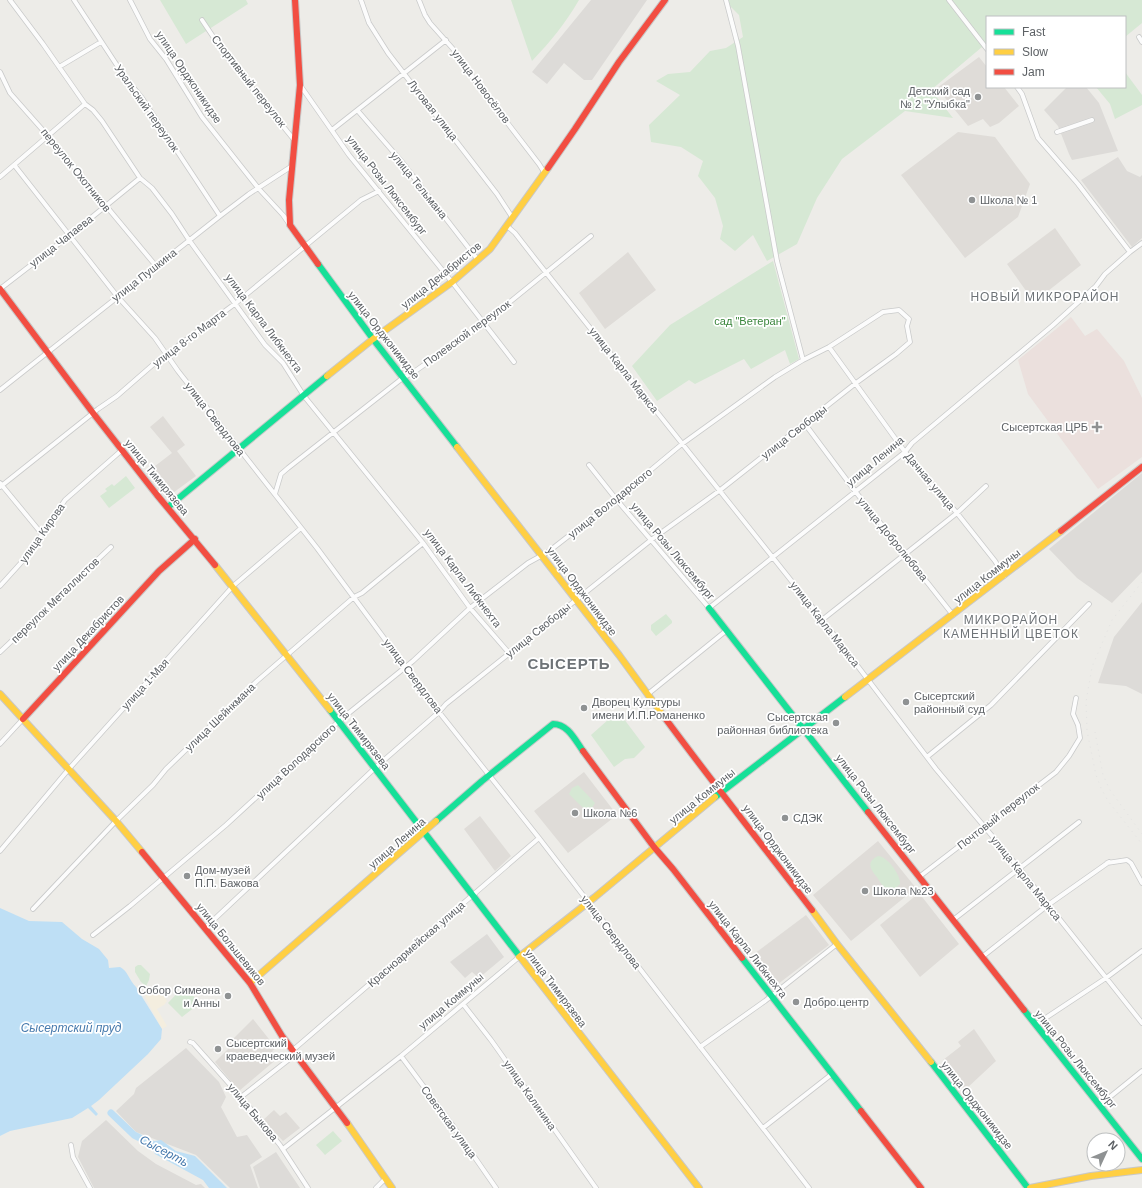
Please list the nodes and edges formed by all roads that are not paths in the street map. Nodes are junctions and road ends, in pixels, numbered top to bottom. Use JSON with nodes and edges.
{"nodes":[{"id":1,"x":10,"y":0,"type":"edge"},
{"id":2,"x":74,"y":0,"type":"edge"},
{"id":3,"x":130,"y":0,"type":"edge"},
{"id":4,"x":295,"y":0,"type":"edge"},
{"id":5,"x":361,"y":0,"type":"edge"},
{"id":6,"x":419,"y":0,"type":"edge"},
{"id":7,"x":665,"y":0,"type":"edge"},
{"id":8,"x":726,"y":0,"type":"edge"},
{"id":9,"x":949,"y":0,"type":"edge"},
{"id":10,"x":202,"y":20,"type":"dead end"},
{"id":11,"x":1138,"y":37,"type":"dead end"},
{"id":12,"x":446,"y":40,"type":"junction"},
{"id":13,"x":101,"y":42,"type":"junction"},
{"id":14,"x":1142,"y":42,"type":"edge"},
{"id":15,"x":986,"y":48,"type":"edge"},
{"id":16,"x":59,"y":67,"type":"junction"},
{"id":17,"x":0,"y":72,"type":"edge"},
{"id":18,"x":404,"y":73,"type":"junction"},
{"id":19,"x":300,"y":85,"type":"junction"},
{"id":20,"x":1018,"y":88,"type":"edge"},
{"id":21,"x":85,"y":104,"type":"junction"},
{"id":22,"x":358,"y":111,"type":"junction"},
{"id":23,"x":1092,"y":120,"type":"dead end"},
{"id":24,"x":332,"y":130,"type":"junction"},
{"id":25,"x":1057,"y":132,"type":"dead end"},
{"id":26,"x":48,"y":136,"type":"junction"},
{"id":27,"x":295,"y":142,"type":"junction"},
{"id":28,"x":15,"y":166,"type":"junction"},
{"id":29,"x":292,"y":166,"type":"junction"},
{"id":30,"x":544,"y":172,"type":"junction"},
{"id":31,"x":0,"y":177,"type":"edge"},
{"id":32,"x":140,"y":178,"type":"junction"},
{"id":33,"x":259,"y":189,"type":"junction"},
{"id":34,"x":379,"y":191,"type":"junction"},
{"id":35,"x":105,"y":206,"type":"junction"},
{"id":36,"x":220,"y":216,"type":"junction"},
{"id":37,"x":512,"y":216,"type":"junction"},
{"id":38,"x":290,"y":225,"type":"junction"},
{"id":39,"x":507,"y":226,"type":"junction"},
{"id":40,"x":70,"y":235,"type":"junction"},
{"id":41,"x":591,"y":236,"type":"dead end"},
{"id":42,"x":189,"y":240,"type":"junction"},
{"id":43,"x":1142,"y":243,"type":"edge"},
{"id":44,"x":304,"y":246,"type":"junction"},
{"id":45,"x":1130,"y":252,"type":"junction"},
{"id":46,"x":478,"y":260,"type":"junction"},
{"id":47,"x":156,"y":266,"type":"junction"},
{"id":48,"x":546,"y":272,"type":"junction"},
{"id":49,"x":452,"y":282,"type":"junction"},
{"id":50,"x":0,"y":289,"type":"edge"},
{"id":51,"x":117,"y":296,"type":"junction"},
{"id":52,"x":236,"y":303,"type":"junction"},
{"id":53,"x":909,"y":319,"type":"joint"},
{"id":54,"x":484,"y":323,"type":"junction"},
{"id":55,"x":373,"y":338,"type":"junction"},
{"id":56,"x":829,"y":347,"type":"junction"},
{"id":57,"x":48,"y":352,"type":"junction"},
{"id":58,"x":168,"y":355,"type":"junction"},
{"id":59,"x":803,"y":360,"type":"junction"},
{"id":60,"x":514,"y":362,"type":"dead end"},
{"id":61,"x":404,"y":377,"type":"junction"},
{"id":62,"x":856,"y":383,"type":"junction"},
{"id":63,"x":0,"y":390,"type":"edge"},
{"id":64,"x":304,"y":396,"type":"junction"},
{"id":65,"x":93,"y":414,"type":"junction"},
{"id":66,"x":805,"y":424,"type":"junction"},
{"id":67,"x":334,"y":431,"type":"junction"},
{"id":68,"x":682,"y":444,"type":"junction"},
{"id":69,"x":238,"y":449,"type":"junction"},
{"id":70,"x":122,"y":450,"type":"junction"},
{"id":71,"x":905,"y":452,"type":"junction"},
{"id":72,"x":589,"y":465,"type":"dead end"},
{"id":73,"x":1142,"y":468,"type":"edge"},
{"id":74,"x":1,"y":485,"type":"edge"},
{"id":75,"x":986,"y":486,"type":"dead end"},
{"id":76,"x":719,"y":491,"type":"junction"},
{"id":77,"x":855,"y":491,"type":"junction"},
{"id":78,"x":274,"y":494,"type":"junction"},
{"id":79,"x":616,"y":499,"type":"junction"},
{"id":80,"x":168,"y":507,"type":"junction"},
{"id":81,"x":958,"y":513,"type":"junction"},
{"id":82,"x":301,"y":528,"type":"junction"},
{"id":83,"x":42,"y":534,"type":"junction"},
{"id":84,"x":196,"y":539,"type":"junction"},
{"id":85,"x":651,"y":540,"type":"junction"},
{"id":86,"x":423,"y":543,"type":"junction"},
{"id":87,"x":111,"y":547,"type":"dead end"},
{"id":88,"x":905,"y":554,"type":"junction"},
{"id":89,"x":542,"y":556,"type":"junction"},
{"id":90,"x":772,"y":557,"type":"junction"},
{"id":91,"x":1004,"y":576,"type":"junction"},
{"id":92,"x":0,"y":586,"type":"edge"},
{"id":93,"x":233,"y":586,"type":"junction"},
{"id":94,"x":354,"y":597,"type":"junction"},
{"id":95,"x":575,"y":600,"type":"junction"},
{"id":96,"x":1088,"y":604,"type":"dead end"},
{"id":97,"x":470,"y":608,"type":"junction"},
{"id":98,"x":709,"y":608,"type":"junction"},
{"id":99,"x":953,"y":615,"type":"junction"},
{"id":100,"x":822,"y":620,"type":"junction"},
{"id":101,"x":726,"y":630,"type":"junction"},
{"id":102,"x":0,"y":652,"type":"edge"},
{"id":103,"x":509,"y":653,"type":"junction"},
{"id":104,"x":287,"y":656,"type":"junction"},
{"id":105,"x":405,"y":667,"type":"junction"},
{"id":106,"x":868,"y":680,"type":"junction"},
{"id":107,"x":0,"y":694,"type":"edge"},
{"id":108,"x":648,"y":694,"type":"junction"},
{"id":109,"x":1076,"y":698,"type":"dead end"},
{"id":110,"x":439,"y":712,"type":"junction"},
{"id":111,"x":23,"y":719,"type":"junction"},
{"id":112,"x":339,"y":722,"type":"junction"},
{"id":113,"x":559,"y":724,"type":"joint"},
{"id":114,"x":804,"y":729,"type":"junction"},
{"id":115,"x":0,"y":744,"type":"edge"},
{"id":116,"x":927,"y":757,"type":"junction"},
{"id":117,"x":375,"y":768,"type":"junction"},
{"id":118,"x":68,"y":770,"type":"junction"},
{"id":119,"x":490,"y":775,"type":"junction"},
{"id":120,"x":722,"y":792,"type":"junction"},
{"id":121,"x":116,"y":821,"type":"junction"},
{"id":122,"x":1079,"y":822,"type":"dead end"},
{"id":123,"x":985,"y":827,"type":"junction"},
{"id":124,"x":424,"y":833,"type":"junction"},
{"id":125,"x":539,"y":838,"type":"junction"},
{"id":126,"x":654,"y":847,"type":"junction"},
{"id":127,"x":0,"y":851,"type":"edge"},
{"id":128,"x":1019,"y":868,"type":"junction"},
{"id":129,"x":919,"y":876,"type":"junction"},
{"id":130,"x":164,"y":877,"type":"junction"},
{"id":131,"x":1142,"y":883,"type":"edge"},
{"id":132,"x":472,"y":896,"type":"junction"},
{"id":133,"x":588,"y":902,"type":"junction"},
{"id":134,"x":1048,"y":905,"type":"junction"},
{"id":135,"x":33,"y":909,"type":"dead end"},
{"id":136,"x":953,"y":920,"type":"junction"},
{"id":137,"x":205,"y":928,"type":"junction"},
{"id":138,"x":93,"y":935,"type":"dead end"},
{"id":139,"x":837,"y":944,"type":"junction"},
{"id":140,"x":1142,"y":951,"type":"edge"},
{"id":141,"x":519,"y":956,"type":"junction"},
{"id":142,"x":982,"y":957,"type":"junction"},
{"id":143,"x":1106,"y":978,"type":"junction"},
{"id":144,"x":250,"y":982,"type":"junction"},
{"id":145,"x":772,"y":996,"type":"junction"},
{"id":146,"x":462,"y":1004,"type":"junction"},
{"id":147,"x":1142,"y":1023,"type":"edge"},
{"id":148,"x":1035,"y":1025,"type":"junction"},
{"id":149,"x":190,"y":1042,"type":"dead end"},
{"id":150,"x":700,"y":1047,"type":"junction"},
{"id":151,"x":294,"y":1052,"type":"junction"},
{"id":152,"x":401,"y":1056,"type":"junction"},
{"id":153,"x":1142,"y":1071,"type":"edge"},
{"id":154,"x":832,"y":1074,"type":"junction"},
{"id":155,"x":241,"y":1097,"type":"junction"},
{"id":156,"x":1100,"y":1105,"type":"junction"},
{"id":157,"x":335,"y":1108,"type":"junction"},
{"id":158,"x":763,"y":1128,"type":"junction"},
{"id":159,"x":71,"y":1144,"type":"dead end"},
{"id":160,"x":283,"y":1149,"type":"junction"},
{"id":161,"x":1142,"y":1159,"type":"edge"},
{"id":162,"x":1142,"y":1170,"type":"edge"},
{"id":163,"x":385,"y":1178,"type":"junction"},
{"id":164,"x":90,"y":1188,"type":"edge"},
{"id":165,"x":308,"y":1188,"type":"edge"},
{"id":166,"x":376,"y":1188,"type":"edge"},
{"id":167,"x":392,"y":1188,"type":"edge"},
{"id":168,"x":496,"y":1188,"type":"edge"},
{"id":169,"x":596,"y":1188,"type":"edge"},
{"id":170,"x":699,"y":1188,"type":"edge"},
{"id":171,"x":809,"y":1188,"type":"edge"},
{"id":172,"x":921,"y":1188,"type":"edge"},
{"id":173,"x":1032,"y":1188,"type":"edge"}],
"edges":[{"from":1,"to":16,"type":"street","name":"улица Карла Либкнехта"},
{"from":2,"to":13,"type":"street","name":"Уральский переулок"},
{"from":3,"to":33,"type":"street","name":"улица Орджоникидзе"},
{"from":4,"to":19,"type":"street"},
{"from":5,"to":18,"type":"street","name":"Луговая улица"},
{"from":6,"to":12,"type":"street","name":"улица Новосёлов"},
{"from":7,"to":30,"type":"street","name":"улица Декабристов"},
{"from":8,"to":59,"type":"street"},
{"from":9,"to":15,"type":"street"},
{"from":10,"to":27,"type":"street","name":"Спортивный переулок"},
{"from":11,"to":14,"type":"street"},
{"from":12,"to":18,"type":"street"},
{"from":12,"to":30,"type":"street","name":"улица Новосёлов"},
{"from":13,"to":16,"type":"street"},
{"from":13,"to":36,"type":"street","name":"Уральский переулок"},
{"from":16,"to":21,"type":"street","name":"улица Карла Либкнехта"},
{"from":17,"to":26,"type":"street","name":"переулок Охотников"},
{"from":18,"to":22,"type":"street"},
{"from":18,"to":37,"type":"street","name":"Луговая улица"},
{"from":19,"to":24,"type":"street","name":"улица Розы Люксембург"},
{"from":19,"to":27,"type":"street"},
{"from":20,"to":45,"type":"street"},
{"from":21,"to":26,"type":"street"},
{"from":21,"to":32,"type":"street","name":"улица Карла Либкнехта"},
{"from":22,"to":24,"type":"street"},
{"from":22,"to":46,"type":"street","name":"улица Тельмана"},
{"from":23,"to":25,"type":"street"},
{"from":24,"to":34,"type":"street","name":"улица Розы Люксембург"},
{"from":26,"to":28,"type":"street"},
{"from":26,"to":35,"type":"street","name":"переулок Охотников"},
{"from":27,"to":29,"type":"street"},
{"from":28,"to":31,"type":"street"},
{"from":28,"to":40,"type":"street","name":"улица Свердлова"},
{"from":29,"to":33,"type":"street","name":"улица Пушкина"},
{"from":29,"to":38,"type":"street"},
{"from":30,"to":37,"type":"street","name":"улица Декабристов"},
{"from":32,"to":35,"type":"street","name":"улица Чапаева"},
{"from":32,"to":42,"type":"street","name":"улица Карла Либкнехта"},
{"from":33,"to":36,"type":"street","name":"улица Пушкина"},
{"from":33,"to":38,"type":"street","name":"улица Орджоникидзе"},
{"from":34,"to":44,"type":"street","name":"улица 8-го Марта"},
{"from":34,"to":49,"type":"street","name":"улица Розы Люксембург"},
{"from":35,"to":40,"type":"street","name":"улица Чапаева"},
{"from":35,"to":47,"type":"street","name":"переулок Охотников"},
{"from":36,"to":42,"type":"street","name":"улица Пушкина"},
{"from":37,"to":39,"type":"street","name":"улица Декабристов"},
{"from":38,"to":44,"type":"street","name":"улица Орджоникидзе"},
{"from":39,"to":46,"type":"street","name":"улица Декабристов"},
{"from":39,"to":48,"type":"street","name":"улица Карла Маркса"},
{"from":40,"to":50,"type":"street","name":"улица Чапаева"},
{"from":40,"to":51,"type":"street","name":"улица Свердлова"},
{"from":41,"to":48,"type":"street","name":"Полевской переулок"},
{"from":42,"to":47,"type":"street","name":"улица Пушкина"},
{"from":42,"to":52,"type":"street","name":"улица Карла Либкнехта"},
{"from":43,"to":45,"type":"street","name":"улица Ленина"},
{"from":44,"to":52,"type":"street","name":"улица 8-го Марта"},
{"from":44,"to":55,"type":"street","name":"улица Орджоникидзе"},
{"from":45,"to":71,"type":"street","name":"улица Ленина"},
{"from":46,"to":49,"type":"street","name":"улица Декабристов"},
{"from":47,"to":51,"type":"street","name":"улица Пушкина"},
{"from":48,"to":54,"type":"street","name":"Полевской переулок"},
{"from":48,"to":68,"type":"street","name":"улица Карла Маркса"},
{"from":49,"to":54,"type":"street","name":"улица Розы Люксембург"},
{"from":49,"to":55,"type":"street","name":"улица Декабристов"},
{"from":50,"to":57,"type":"street","name":"улица Тимирязева"},
{"from":51,"to":57,"type":"street","name":"улица Пушкина"},
{"from":51,"to":58,"type":"street","name":"улица Свердлова"},
{"from":52,"to":58,"type":"street","name":"улица 8-го Марта"},
{"from":52,"to":64,"type":"street","name":"улица Карла Либкнехта"},
{"from":53,"to":56,"type":"street","name":"улица Володарского"},
{"from":53,"to":62,"type":"street","name":"улица Свободы"},
{"from":54,"to":60,"type":"street","name":"улица Розы Люксембург"},
{"from":54,"to":61,"type":"street","name":"Полевской переулок"},
{"from":55,"to":61,"type":"street","name":"улица Орджоникидзе"},
{"from":55,"to":64,"type":"street","name":"улица Декабристов"},
{"from":56,"to":59,"type":"street","name":"улица Володарского"},
{"from":56,"to":62,"type":"street","name":"Дачная улица"},
{"from":57,"to":63,"type":"street","name":"улица Пушкина"},
{"from":57,"to":65,"type":"street","name":"улица Тимирязева"},
{"from":58,"to":65,"type":"street","name":"улица 8-го Марта"},
{"from":58,"to":69,"type":"street","name":"улица Свердлова"},
{"from":59,"to":68,"type":"street","name":"улица Володарского"},
{"from":61,"to":67,"type":"street","name":"Полевской переулок"},
{"from":61,"to":89,"type":"street","name":"улица Орджоникидзе"},
{"from":62,"to":66,"type":"street","name":"улица Свободы"},
{"from":62,"to":71,"type":"street","name":"Дачная улица"},
{"from":64,"to":67,"type":"street","name":"улица Карла Либкнехта"},
{"from":64,"to":69,"type":"street","name":"улица Декабристов"},
{"from":65,"to":70,"type":"street","name":"улица Тимирязева"},
{"from":65,"to":74,"type":"street","name":"улица 8-го Марта"},
{"from":66,"to":76,"type":"street","name":"улица Свободы"},
{"from":66,"to":77,"type":"street","name":"улица Добролюбова"},
{"from":67,"to":78,"type":"street","name":"Полевской переулок"},
{"from":67,"to":86,"type":"street","name":"улица Карла Либкнехта"},
{"from":68,"to":76,"type":"street","name":"улица Карла Маркса"},
{"from":68,"to":79,"type":"street","name":"улица Володарского"},
{"from":69,"to":78,"type":"street","name":"улица Свердлова"},
{"from":69,"to":80,"type":"street","name":"улица Декабристов"},
{"from":70,"to":80,"type":"street","name":"улица Тимирязева"},
{"from":70,"to":83,"type":"street","name":"улица Кирова"},
{"from":71,"to":77,"type":"street","name":"улица Ленина"},
{"from":71,"to":81,"type":"street","name":"Дачная улица"},
{"from":72,"to":79,"type":"street","name":"улица Розы Люксембург"},
{"from":73,"to":91,"type":"street","name":"улица Коммуны"},
{"from":74,"to":83,"type":"street"},
{"from":75,"to":81,"type":"street"},
{"from":76,"to":85,"type":"street","name":"улица Свободы"},
{"from":76,"to":90,"type":"street","name":"улица Карла Маркса"},
{"from":77,"to":88,"type":"street","name":"улица Добролюбова"},
{"from":77,"to":90,"type":"street","name":"улица Ленина"},
{"from":78,"to":82,"type":"street","name":"улица Свердлова"},
{"from":79,"to":85,"type":"street","name":"улица Розы Люксембург"},
{"from":79,"to":89,"type":"street","name":"улица Володарского"},
{"from":80,"to":84,"type":"street","name":"улица Тимирязева"},
{"from":81,"to":88,"type":"street"},
{"from":81,"to":91,"type":"street","name":"Дачная улица"},
{"from":82,"to":93,"type":"street","name":"улица 1-Мая"},
{"from":82,"to":94,"type":"street","name":"улица Свердлова"},
{"from":83,"to":92,"type":"street","name":"улица Кирова"},
{"from":84,"to":93,"type":"street","name":"улица Тимирязева"},
{"from":84,"to":111,"type":"street","name":"улица Декабристов"},
{"from":85,"to":95,"type":"street","name":"улица Свободы"},
{"from":85,"to":98,"type":"street","name":"улица Розы Люксембург"},
{"from":86,"to":94,"type":"street","name":"улица Шейнкмана"},
{"from":86,"to":97,"type":"street","name":"улица Карла Либкнехта"},
{"from":87,"to":102,"type":"street","name":"переулок Металлистов"},
{"from":88,"to":99,"type":"street","name":"улица Добролюбова"},
{"from":88,"to":100,"type":"street"},
{"from":89,"to":95,"type":"street","name":"улица Орджоникидзе"},
{"from":89,"to":97,"type":"street","name":"улица Володарского"},
{"from":90,"to":98,"type":"street","name":"улица Ленина"},
{"from":90,"to":100,"type":"street","name":"улица Карла Маркса"},
{"from":91,"to":99,"type":"street","name":"улица Коммуны"},
{"from":93,"to":104,"type":"street","name":"улица Тимирязева"},
{"from":93,"to":118,"type":"street","name":"улица 1-Мая"},
{"from":94,"to":104,"type":"street","name":"улица Шейнкмана"},
{"from":94,"to":105,"type":"street","name":"улица Свердлова"},
{"from":95,"to":103,"type":"street","name":"улица Свободы"},
{"from":95,"to":108,"type":"street","name":"улица Орджоникидзе"},
{"from":96,"to":116,"type":"street"},
{"from":97,"to":103,"type":"street","name":"улица Карла Либкнехта"},
{"from":97,"to":105,"type":"street","name":"улица Володарского"},
{"from":98,"to":101,"type":"street","name":"улица Розы Люксембург"},
{"from":99,"to":106,"type":"street","name":"улица Коммуны"},
{"from":100,"to":106,"type":"street","name":"улица Карла Маркса"},
{"from":101,"to":108,"type":"street"},
{"from":101,"to":114,"type":"street","name":"улица Розы Люксембург"},
{"from":103,"to":110,"type":"street","name":"улица Свободы"},
{"from":104,"to":112,"type":"street","name":"улица Тимирязева"},
{"from":104,"to":121,"type":"street","name":"улица Шейнкмана"},
{"from":105,"to":110,"type":"street","name":"улица Свердлова"},
{"from":105,"to":112,"type":"street","name":"улица Володарского"},
{"from":106,"to":114,"type":"street","name":"улица Коммуны"},
{"from":106,"to":116,"type":"street","name":"улица Карла Маркса"},
{"from":107,"to":111,"type":"street","name":"улица Большевиков"},
{"from":108,"to":120,"type":"street","name":"улица Орджоникидзе"},
{"from":109,"to":123,"type":"street","name":"Почтовый переулок"},
{"from":110,"to":117,"type":"street","name":"улица Свободы"},
{"from":110,"to":119,"type":"street","name":"улица Свердлова"},
{"from":111,"to":115,"type":"street","name":"улица Декабристов"},
{"from":111,"to":118,"type":"street","name":"улица Большевиков"},
{"from":112,"to":117,"type":"street","name":"улица Тимирязева"},
{"from":112,"to":130,"type":"street","name":"улица Володарского"},
{"from":113,"to":119,"type":"street","name":"улица Ленина"},
{"from":113,"to":126,"type":"street","name":"улица Карла Либкнехта"},
{"from":114,"to":120,"type":"street","name":"улица Коммуны"},
{"from":114,"to":129,"type":"street","name":"улица Розы Люксембург"},
{"from":116,"to":123,"type":"street","name":"улица Карла Маркса"},
{"from":117,"to":124,"type":"street","name":"улица Тимирязева"},
{"from":117,"to":137,"type":"street","name":"улица Свободы"},
{"from":118,"to":121,"type":"street","name":"улица Большевиков"},
{"from":118,"to":127,"type":"street","name":"улица 1-Мая"},
{"from":119,"to":124,"type":"street","name":"улица Ленина"},
{"from":119,"to":125,"type":"street","name":"улица Свердлова"},
{"from":120,"to":126,"type":"street","name":"улица Коммуны"},
{"from":120,"to":139,"type":"street","name":"улица Орджоникидзе"},
{"from":121,"to":130,"type":"street","name":"улица Большевиков"},
{"from":121,"to":135,"type":"street","name":"улица Шейнкмана"},
{"from":122,"to":128,"type":"street"},
{"from":123,"to":128,"type":"street","name":"улица Карла Маркса"},
{"from":123,"to":129,"type":"street","name":"Почтовый переулок"},
{"from":124,"to":132,"type":"street","name":"улица Тимирязева"},
{"from":124,"to":144,"type":"street","name":"улица Ленина"},
{"from":125,"to":132,"type":"street","name":"Красноармейская улица"},
{"from":125,"to":133,"type":"street","name":"улица Свердлова"},
{"from":126,"to":133,"type":"street","name":"улица Коммуны"},
{"from":126,"to":145,"type":"street","name":"улица Карла Либкнехта"},
{"from":128,"to":134,"type":"street","name":"улица Карла Маркса"},
{"from":128,"to":136,"type":"street"},
{"from":129,"to":136,"type":"street","name":"улица Розы Люксембург"},
{"from":130,"to":137,"type":"street","name":"улица Большевиков"},
{"from":130,"to":138,"type":"street","name":"улица Володарского"},
{"from":131,"to":134,"type":"street"},
{"from":132,"to":141,"type":"street","name":"улица Тимирязева"},
{"from":132,"to":151,"type":"street","name":"Красноармейская улица"},
{"from":133,"to":141,"type":"street","name":"улица Коммуны"},
{"from":133,"to":150,"type":"street","name":"улица Свердлова"},
{"from":134,"to":142,"type":"street"},
{"from":134,"to":143,"type":"street","name":"улица Карла Маркса"},
{"from":136,"to":142,"type":"street","name":"улица Розы Люксембург"},
{"from":137,"to":144,"type":"street","name":"улица Большевиков"},
{"from":139,"to":145,"type":"street"},
{"from":139,"to":173,"type":"street","name":"улица Орджоникидзе"},
{"from":140,"to":143,"type":"street"},
{"from":141,"to":146,"type":"street","name":"улица Коммуны"},
{"from":141,"to":170,"type":"street","name":"улица Тимирязева"},
{"from":142,"to":148,"type":"street","name":"улица Розы Люксембург"},
{"from":143,"to":147,"type":"street","name":"улица Карла Маркса"},
{"from":143,"to":148,"type":"street"},
{"from":144,"to":151,"type":"street","name":"улица Большевиков"},
{"from":145,"to":150,"type":"street"},
{"from":145,"to":154,"type":"street","name":"улица Карла Либкнехта"},
{"from":146,"to":152,"type":"street","name":"улица Коммуны"},
{"from":146,"to":169,"type":"street","name":"улица Калинина"},
{"from":148,"to":156,"type":"street","name":"улица Розы Люксембург"},
{"from":149,"to":155,"type":"street","name":"улица Быкова"},
{"from":150,"to":158,"type":"street","name":"улица Свердлова"},
{"from":151,"to":155,"type":"street","name":"Красноармейская улица"},
{"from":151,"to":157,"type":"street","name":"улица Большевиков"},
{"from":152,"to":157,"type":"street","name":"улица Коммуны"},
{"from":152,"to":168,"type":"street","name":"Советская улица"},
{"from":153,"to":156,"type":"street"},
{"from":154,"to":158,"type":"street"},
{"from":154,"to":172,"type":"street","name":"улица Карла Либкнехта"},
{"from":155,"to":160,"type":"street","name":"улица Быкова"},
{"from":156,"to":161,"type":"street","name":"улица Розы Люксембург"},
{"from":157,"to":160,"type":"street","name":"улица Коммуны"},
{"from":157,"to":163,"type":"street","name":"улица Большевиков"},
{"from":158,"to":171,"type":"street","name":"улица Свердлова"},
{"from":159,"to":164,"type":"street"},
{"from":160,"to":165,"type":"street","name":"улица Быкова"},
{"from":162,"to":173,"type":"street"},
{"from":163,"to":166,"type":"street"},
{"from":163,"to":167,"type":"street","name":"улица Большевиков"}]}
